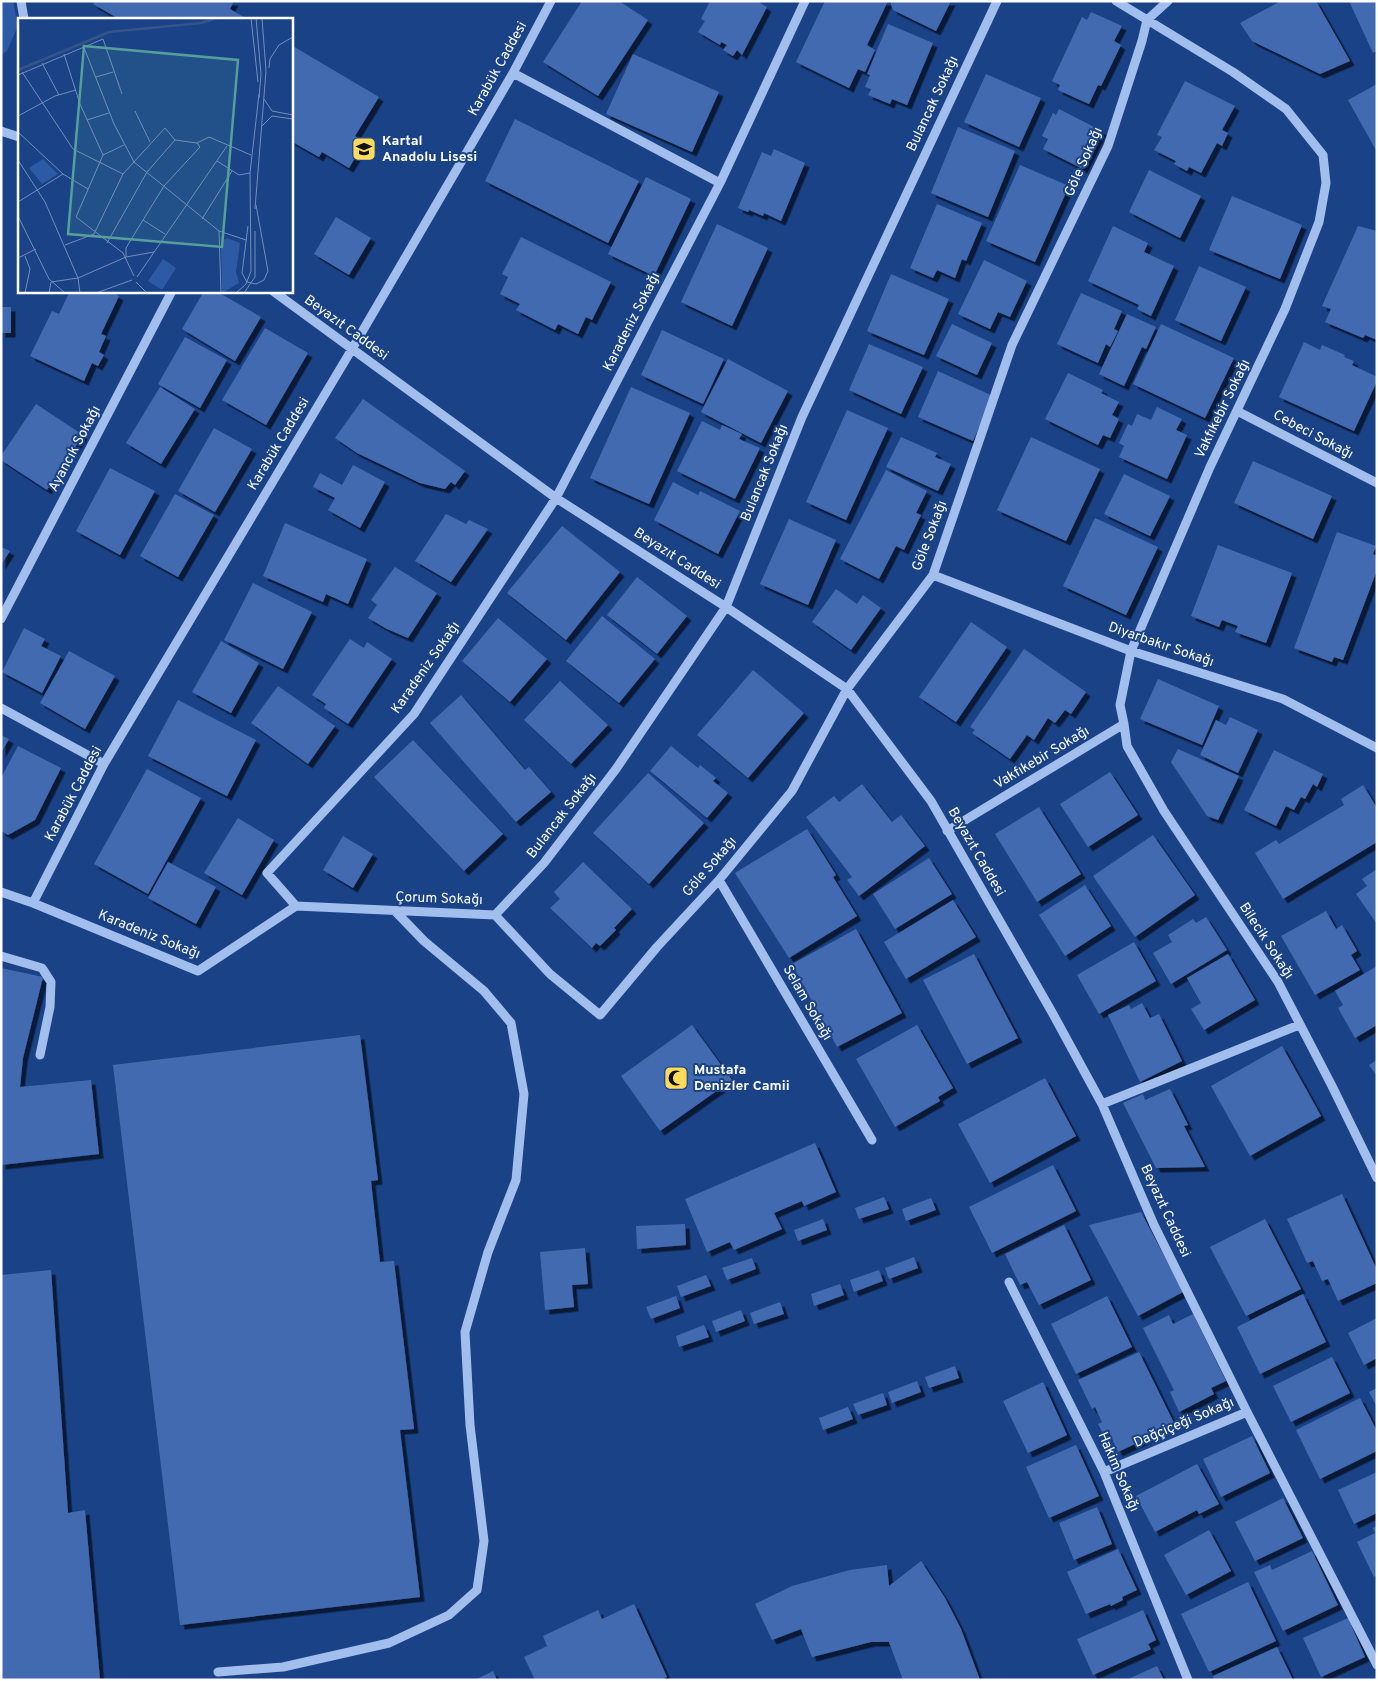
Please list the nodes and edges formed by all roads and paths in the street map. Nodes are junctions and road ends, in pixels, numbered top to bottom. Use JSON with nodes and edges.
{"nodes":[{"id":1,"x":21,"y":1,"type":"edge"},
{"id":2,"x":551,"y":1,"type":"edge"},
{"id":3,"x":805,"y":1,"type":"edge"},
{"id":4,"x":997,"y":1,"type":"edge"},
{"id":5,"x":1116,"y":1,"type":"edge"},
{"id":6,"x":1168,"y":1,"type":"edge"},
{"id":7,"x":24,"y":18,"type":"edge"},
{"id":8,"x":1147,"y":20,"type":"junction"},
{"id":9,"x":513,"y":73,"type":"junction"},
{"id":10,"x":1,"y":131,"type":"edge"},
{"id":11,"x":18,"y":137,"type":"edge"},
{"id":12,"x":720,"y":183,"type":"junction"},
{"id":13,"x":171,"y":292,"type":"edge"},
{"id":14,"x":274,"y":292,"type":"edge"},
{"id":15,"x":352,"y":349,"type":"junction"},
{"id":16,"x":1237,"y":410,"type":"junction"},
{"id":17,"x":1377,"y":483,"type":"edge"},
{"id":18,"x":556,"y":498,"type":"junction"},
{"id":19,"x":933,"y":575,"type":"junction"},
{"id":20,"x":726,"y":607,"type":"junction"},
{"id":21,"x":1,"y":619,"type":"edge"},
{"id":22,"x":1131,"y":651,"type":"junction"},
{"id":23,"x":847,"y":689,"type":"junction"},
{"id":24,"x":1,"y":708,"type":"edge"},
{"id":25,"x":1124,"y":724,"type":"junction"},
{"id":26,"x":1377,"y":748,"type":"edge"},
{"id":27,"x":104,"y":764,"type":"junction"},
{"id":28,"x":947,"y":831,"type":"junction"},
{"id":29,"x":719,"y":880,"type":"junction"},
{"id":30,"x":1,"y":892,"type":"edge"},
{"id":31,"x":33,"y":903,"type":"junction"},
{"id":32,"x":296,"y":906,"type":"junction"},
{"id":33,"x":395,"y":911,"type":"junction"},
{"id":34,"x":494,"y":915,"type":"junction"},
{"id":35,"x":1,"y":956,"type":"edge"},
{"id":36,"x":600,"y":1015,"type":"joint"},
{"id":37,"x":1299,"y":1025,"type":"junction"},
{"id":38,"x":40,"y":1055,"type":"dead end"},
{"id":39,"x":1102,"y":1104,"type":"junction"},
{"id":40,"x":872,"y":1140,"type":"dead end"},
{"id":41,"x":1377,"y":1178,"type":"edge"},
{"id":42,"x":1009,"y":1282,"type":"dead end"},
{"id":43,"x":1247,"y":1412,"type":"junction"},
{"id":44,"x":1104,"y":1472,"type":"junction"},
{"id":45,"x":1377,"y":1665,"type":"edge"},
{"id":46,"x":218,"y":1672,"type":"dead end"},
{"id":47,"x":1188,"y":1680,"type":"edge"}],
"edges":[{"from":1,"to":7,"type":"street"},
{"from":2,"to":9,"type":"street","name":"Karabük Caddesi"},
{"from":3,"to":12,"type":"street","name":"Karadeniz Sokağı"},
{"from":4,"to":20,"type":"street","name":"Bulancak Sokağı"},
{"from":5,"to":8,"type":"street","name":"Vakfıkebir Sokağı"},
{"from":6,"to":8,"type":"street"},
{"from":8,"to":16,"type":"street","name":"Vakfıkebir Sokağı"},
{"from":8,"to":19,"type":"street","name":"Göle Sokağı"},
{"from":9,"to":12,"type":"street"},
{"from":9,"to":15,"type":"street","name":"Karabük Caddesi"},
{"from":10,"to":11,"type":"street"},
{"from":12,"to":18,"type":"street","name":"Karadeniz Sokağı"},
{"from":13,"to":21,"type":"street","name":"Ayancık Sokağı"},
{"from":14,"to":15,"type":"street","name":"Beyazıt Caddesi"},
{"from":15,"to":18,"type":"street","name":"Beyazıt Caddesi"},
{"from":15,"to":27,"type":"street","name":"Karabük Caddesi"},
{"from":16,"to":17,"type":"street","name":"Cebeci Sokağı"},
{"from":16,"to":22,"type":"street","name":"Vakfıkebir Sokağı"},
{"from":18,"to":20,"type":"street","name":"Beyazıt Caddesi"},
{"from":18,"to":32,"type":"street","name":"Karadeniz Sokağı"},
{"from":19,"to":22,"type":"street","name":"Diyarbakır Sokağı"},
{"from":19,"to":23,"type":"street","name":"Göle Sokağı"},
{"from":20,"to":23,"type":"street","name":"Beyazıt Caddesi"},
{"from":20,"to":34,"type":"street","name":"Bulancak Sokağı"},
{"from":22,"to":25,"type":"street","name":"Vakfıkebir Sokağı"},
{"from":22,"to":26,"type":"street","name":"Diyarbakır Sokağı"},
{"from":23,"to":28,"type":"street","name":"Beyazıt Caddesi"},
{"from":23,"to":29,"type":"street","name":"Göle Sokağı"},
{"from":24,"to":27,"type":"street"},
{"from":25,"to":28,"type":"street","name":"Vakfıkebir Sokağı"},
{"from":25,"to":37,"type":"street","name":"Bilecik Sokağı"},
{"from":27,"to":31,"type":"street","name":"Karabük Caddesi"},
{"from":28,"to":39,"type":"street","name":"Beyazıt Caddesi"},
{"from":29,"to":36,"type":"street","name":"Göle Sokağı"},
{"from":29,"to":40,"type":"street","name":"Selam Sokağı"},
{"from":30,"to":31,"type":"street"},
{"from":31,"to":32,"type":"street","name":"Karadeniz Sokağı"},
{"from":32,"to":33,"type":"street","name":"Çorum Sokağı"},
{"from":33,"to":34,"type":"street","name":"Çorum Sokağı"},
{"from":33,"to":46,"type":"street"},
{"from":34,"to":36,"type":"street","name":"Çorum Sokağı"},
{"from":35,"to":38,"type":"street"},
{"from":37,"to":39,"type":"street"},
{"from":37,"to":41,"type":"street","name":"Bilecik Sokağı"},
{"from":39,"to":43,"type":"street","name":"Beyazıt Caddesi"},
{"from":42,"to":44,"type":"street","name":"Hakim Sokağı"},
{"from":43,"to":44,"type":"street","name":"Dağçiçeği Sokağı"},
{"from":43,"to":45,"type":"street","name":"Beyazıt Caddesi"},
{"from":44,"to":47,"type":"street","name":"Hakim Sokağı"}]}
